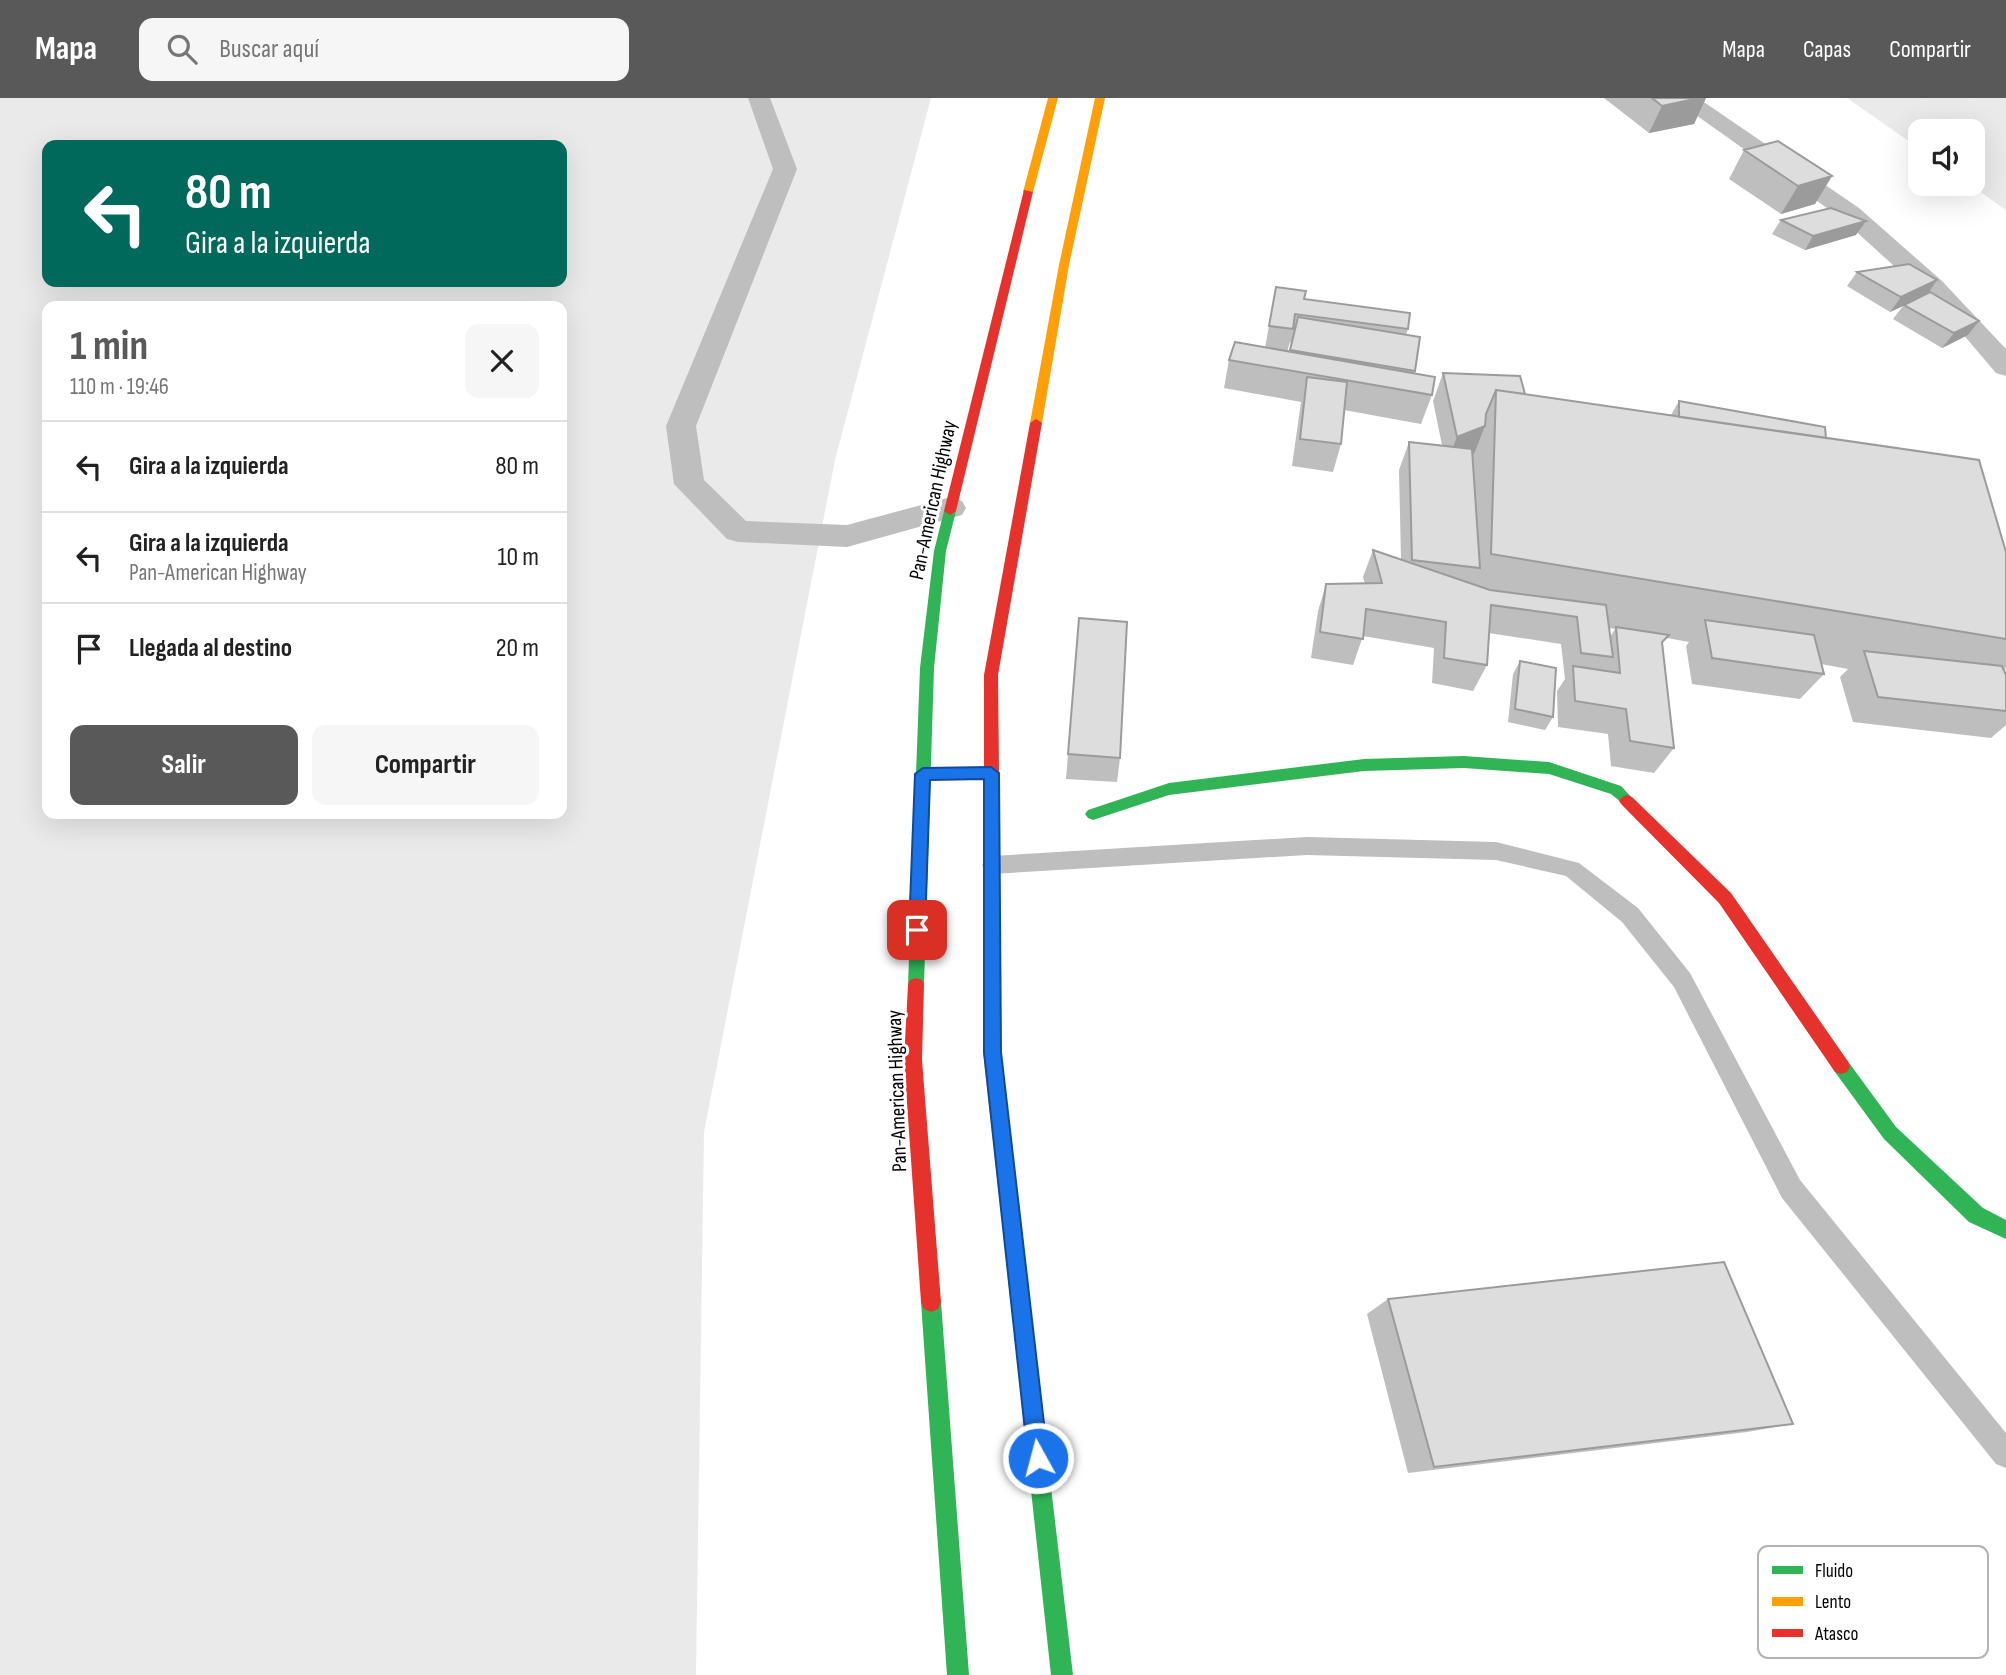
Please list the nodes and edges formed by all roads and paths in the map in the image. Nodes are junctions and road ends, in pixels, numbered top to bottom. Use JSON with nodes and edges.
{"nodes":[{"id":1,"x":759,"y":98,"type":"edge"},
{"id":2,"x":1053,"y":98,"type":"edge"},
{"id":3,"x":1100,"y":98,"type":"edge"},
{"id":4,"x":1683,"y":98,"type":"edge"},
{"id":5,"x":2006,"y":367,"type":"edge"},
{"id":6,"x":951,"y":508,"type":"junction"},
{"id":7,"x":991,"y":773,"type":"junction"},
{"id":8,"x":923,"y":774,"type":"junction"},
{"id":9,"x":1093,"y":814,"type":"dead end"},
{"id":10,"x":992,"y":865,"type":"junction"},
{"id":11,"x":2006,"y":1230,"type":"edge"},
{"id":12,"x":2006,"y":1454,"type":"edge"},
{"id":13,"x":958,"y":1675,"type":"edge"},
{"id":14,"x":1062,"y":1675,"type":"edge"}],
"edges":[{"from":1,"to":6,"type":"street"},
{"from":2,"to":6,"type":"main road","name":"Pan-American Highway"},
{"from":3,"to":7,"type":"main road"},
{"from":4,"to":5,"type":"street"},
{"from":6,"to":8,"type":"main road","name":"Pan-American Highway"},
{"from":7,"to":8,"type":"main road"},
{"from":7,"to":10,"type":"main road"},
{"from":8,"to":13,"type":"main road","name":"Pan-American Highway"},
{"from":9,"to":11,"type":"main road"},
{"from":10,"to":12,"type":"lane"},
{"from":10,"to":14,"type":"main road"}]}
